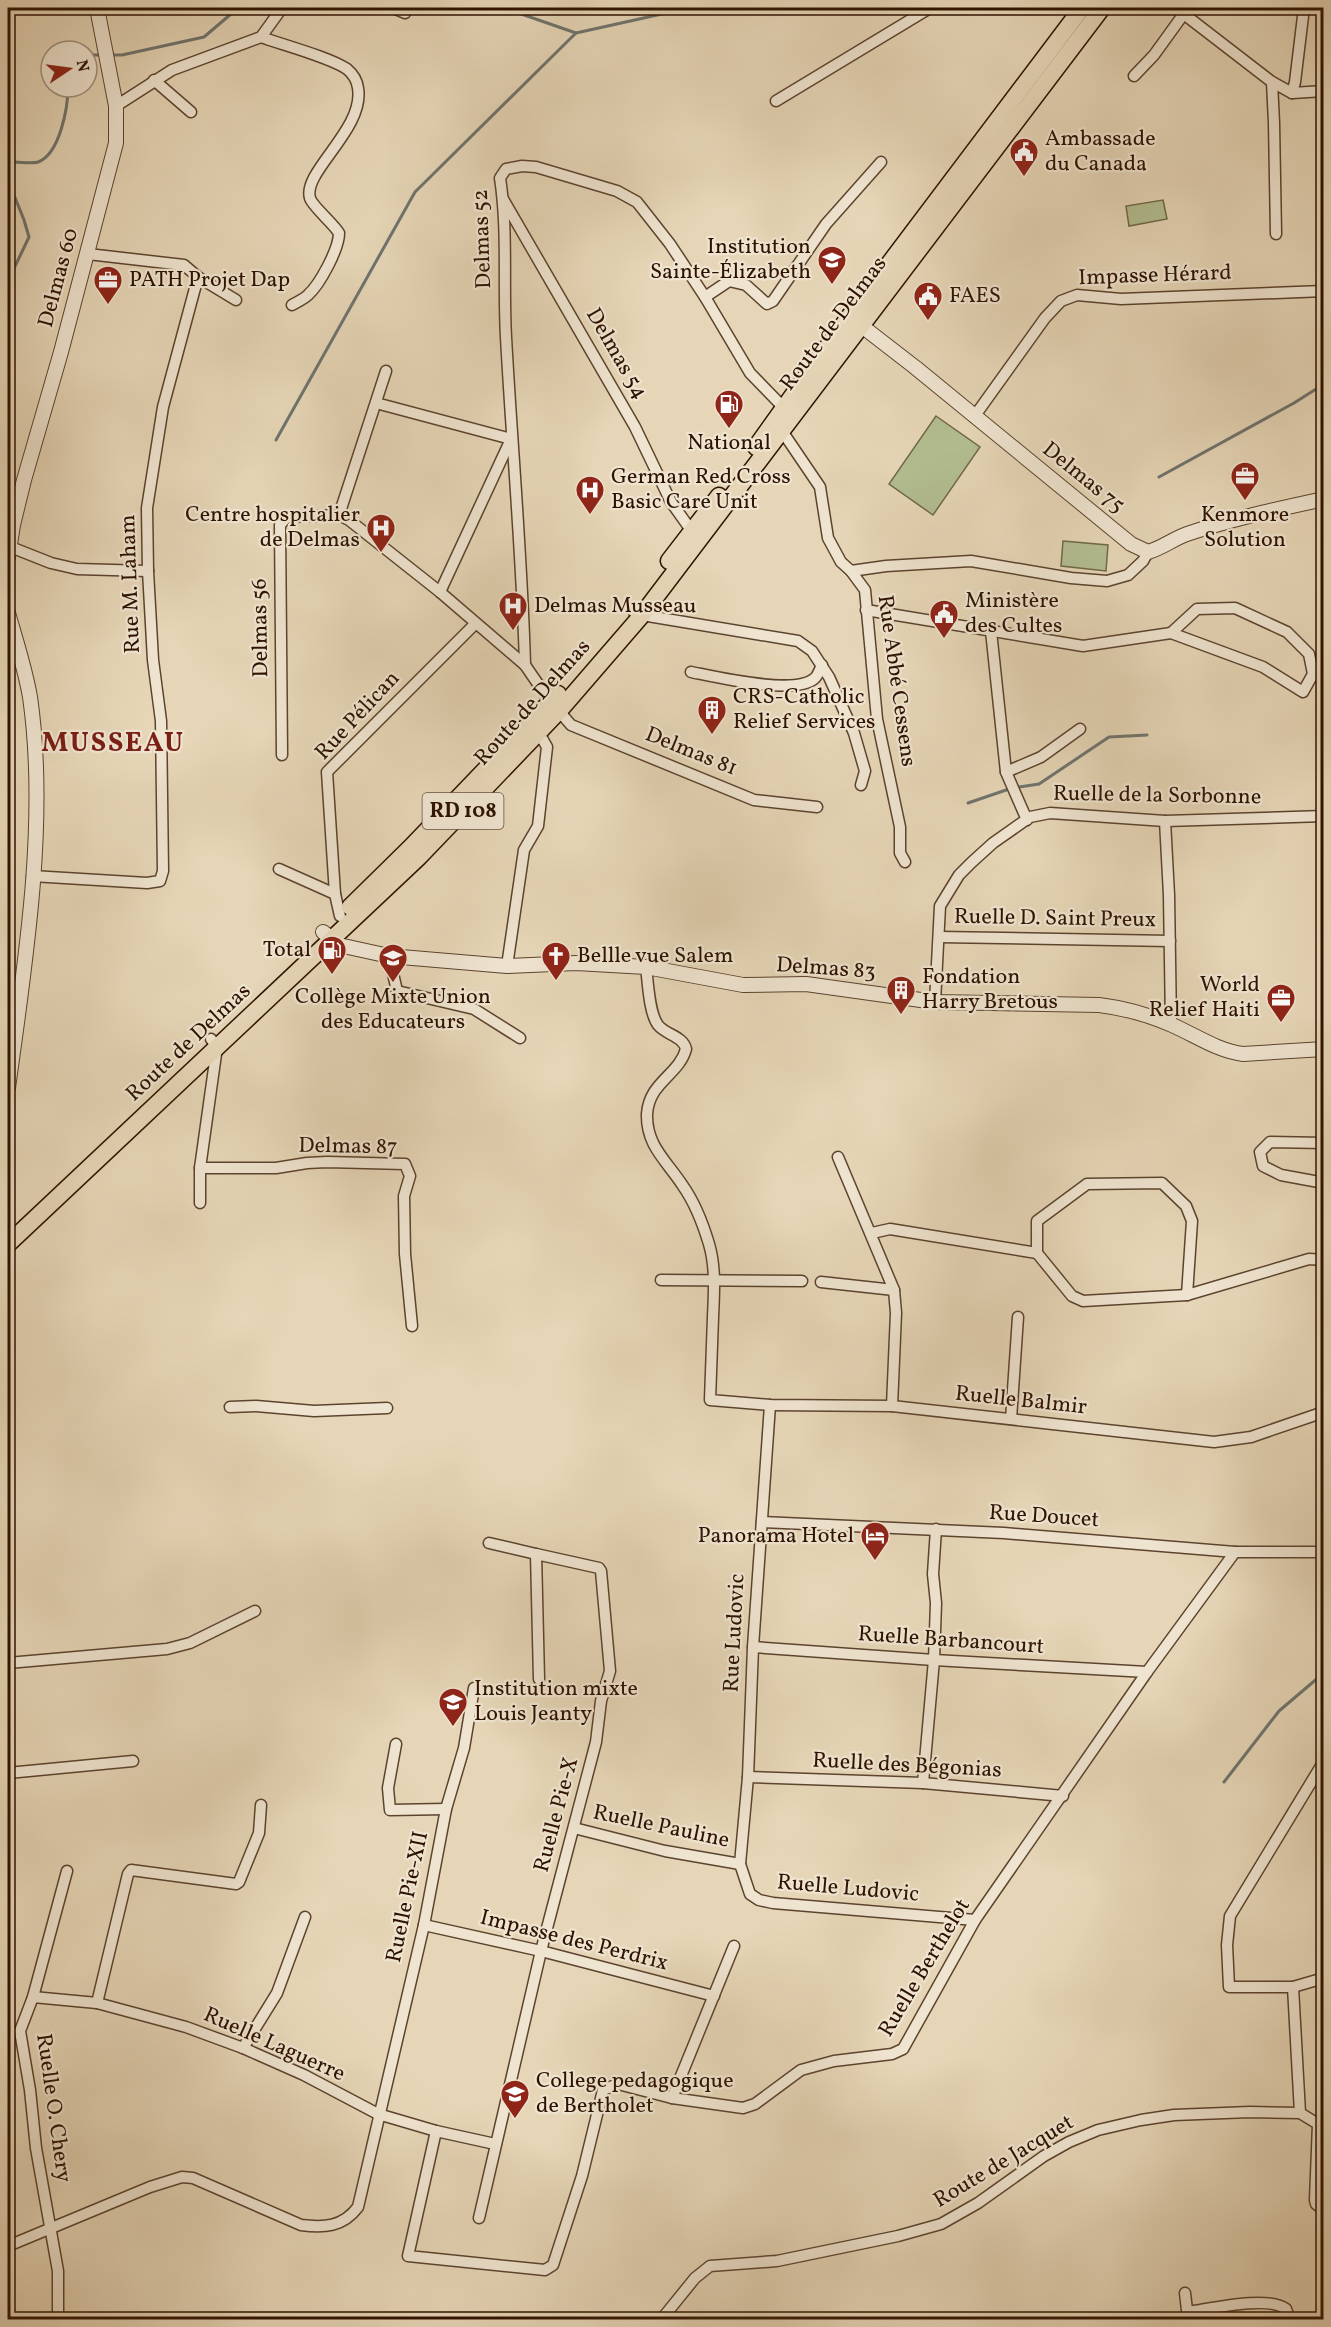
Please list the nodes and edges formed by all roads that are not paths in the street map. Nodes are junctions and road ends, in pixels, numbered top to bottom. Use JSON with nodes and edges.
{"nodes":[{"id":1,"x":97,"y":8,"type":"edge"},
{"id":2,"x":282,"y":8,"type":"edge"},
{"id":3,"x":393,"y":8,"type":"edge"},
{"id":4,"x":930,"y":8,"type":"edge"},
{"id":5,"x":1082,"y":8,"type":"edge"},
{"id":6,"x":1102,"y":8,"type":"edge"},
{"id":7,"x":1304,"y":8,"type":"edge"},
{"id":8,"x":1183,"y":9,"type":"edge"},
{"id":9,"x":405,"y":13,"type":"dead end"},
{"id":10,"x":261,"y":37,"type":"junction"},
{"id":11,"x":1134,"y":75,"type":"dead end"},
{"id":12,"x":154,"y":80,"type":"junction"},
{"id":13,"x":1272,"y":82,"type":"junction"},
{"id":14,"x":1323,"y":91,"type":"edge"},
{"id":15,"x":1292,"y":93,"type":"junction"},
{"id":16,"x":776,"y":101,"type":"dead end"},
{"id":17,"x":116,"y":106,"type":"junction"},
{"id":18,"x":190,"y":112,"type":"dead end"},
{"id":19,"x":881,"y":162,"type":"dead end"},
{"id":20,"x":503,"y":198,"type":"junction"},
{"id":21,"x":1276,"y":234,"type":"dead end"},
{"id":22,"x":88,"y":254,"type":"junction"},
{"id":23,"x":198,"y":277,"type":"junction"},
{"id":24,"x":1323,"y":291,"type":"edge"},
{"id":25,"x":705,"y":297,"type":"junction"},
{"id":26,"x":236,"y":300,"type":"dead end"},
{"id":27,"x":292,"y":305,"type":"dead end"},
{"id":28,"x":855,"y":321,"type":"junction"},
{"id":29,"x":386,"y":371,"type":"dead end"},
{"id":30,"x":376,"y":403,"type":"junction"},
{"id":31,"x":784,"y":408,"type":"junction"},
{"id":32,"x":974,"y":417,"type":"junction"},
{"id":33,"x":778,"y":428,"type":"junction"},
{"id":34,"x":511,"y":440,"type":"junction"},
{"id":35,"x":1323,"y":499,"type":"edge"},
{"id":36,"x":339,"y":515,"type":"junction"},
{"id":37,"x":692,"y":530,"type":"junction"},
{"id":38,"x":8,"y":550,"type":"edge"},
{"id":39,"x":1148,"y":552,"type":"junction"},
{"id":40,"x":148,"y":571,"type":"junction"},
{"id":41,"x":851,"y":571,"type":"junction"},
{"id":42,"x":440,"y":592,"type":"junction"},
{"id":43,"x":866,"y":610,"type":"junction"},
{"id":44,"x":8,"y":613,"type":"edge"},
{"id":45,"x":637,"y":613,"type":"junction"},
{"id":46,"x":475,"y":624,"type":"junction"},
{"id":47,"x":991,"y":631,"type":"junction"},
{"id":48,"x":1171,"y":633,"type":"junction"},
{"id":49,"x":525,"y":665,"type":"junction"},
{"id":50,"x":822,"y":665,"type":"junction"},
{"id":51,"x":691,"y":672,"type":"dead end"},
{"id":52,"x":555,"y":707,"type":"junction"},
{"id":53,"x":1080,"y":729,"type":"dead end"},
{"id":54,"x":539,"y":733,"type":"junction"},
{"id":55,"x":282,"y":754,"type":"dead end"},
{"id":56,"x":1006,"y":772,"type":"junction"},
{"id":57,"x":861,"y":785,"type":"dead end"},
{"id":58,"x":817,"y":807,"type":"dead end"},
{"id":59,"x":1323,"y":816,"type":"edge"},
{"id":60,"x":1027,"y":820,"type":"junction"},
{"id":61,"x":1165,"y":821,"type":"junction"},
{"id":62,"x":904,"y":862,"type":"dead end"},
{"id":63,"x":279,"y":869,"type":"dead end"},
{"id":64,"x":32,"y":876,"type":"junction"},
{"id":65,"x":335,"y":894,"type":"junction"},
{"id":66,"x":340,"y":916,"type":"junction"},
{"id":67,"x":327,"y":936,"type":"junction"},
{"id":68,"x":939,"y":937,"type":"junction"},
{"id":69,"x":1170,"y":941,"type":"junction"},
{"id":70,"x":389,"y":956,"type":"junction"},
{"id":71,"x":507,"y":966,"type":"junction"},
{"id":72,"x":646,"y":967,"type":"junction"},
{"id":73,"x":935,"y":1002,"type":"junction"},
{"id":74,"x":1171,"y":1024,"type":"junction"},
{"id":75,"x":520,"y":1038,"type":"dead end"},
{"id":76,"x":214,"y":1043,"type":"junction"},
{"id":77,"x":1323,"y":1049,"type":"edge"},
{"id":78,"x":8,"y":1088,"type":"edge"},
{"id":79,"x":1323,"y":1143,"type":"edge"},
{"id":80,"x":838,"y":1157,"type":"dead end"},
{"id":81,"x":200,"y":1168,"type":"junction"},
{"id":82,"x":1323,"y":1185,"type":"edge"},
{"id":83,"x":200,"y":1203,"type":"dead end"},
{"id":84,"x":8,"y":1232,"type":"edge"},
{"id":85,"x":872,"y":1233,"type":"junction"},
{"id":86,"x":8,"y":1244,"type":"edge"},
{"id":87,"x":1037,"y":1253,"type":"junction"},
{"id":88,"x":1323,"y":1260,"type":"edge"},
{"id":89,"x":661,"y":1280,"type":"dead end"},
{"id":90,"x":802,"y":1281,"type":"dead end"},
{"id":91,"x":714,"y":1282,"type":"junction"},
{"id":92,"x":821,"y":1282,"type":"dead end"},
{"id":93,"x":894,"y":1290,"type":"junction"},
{"id":94,"x":1187,"y":1295,"type":"junction"},
{"id":95,"x":1018,"y":1317,"type":"dead end"},
{"id":96,"x":412,"y":1326,"type":"dead end"},
{"id":97,"x":770,"y":1405,"type":"junction"},
{"id":98,"x":892,"y":1406,"type":"junction"},
{"id":99,"x":230,"y":1407,"type":"dead end"},
{"id":100,"x":387,"y":1408,"type":"dead end"},
{"id":101,"x":1323,"y":1412,"type":"edge"},
{"id":102,"x":1011,"y":1419,"type":"junction"},
{"id":103,"x":762,"y":1522,"type":"junction"},
{"id":104,"x":936,"y":1529,"type":"junction"},
{"id":105,"x":489,"y":1543,"type":"dead end"},
{"id":106,"x":1235,"y":1552,"type":"junction"},
{"id":107,"x":1323,"y":1552,"type":"edge"},
{"id":108,"x":536,"y":1554,"type":"junction"},
{"id":109,"x":255,"y":1611,"type":"dead end"},
{"id":110,"x":753,"y":1647,"type":"junction"},
{"id":111,"x":934,"y":1660,"type":"junction"},
{"id":112,"x":8,"y":1663,"type":"edge"},
{"id":113,"x":1147,"y":1672,"type":"junction"},
{"id":114,"x":539,"y":1679,"type":"dead end"},
{"id":115,"x":474,"y":1688,"type":"dead end"},
{"id":116,"x":396,"y":1744,"type":"dead end"},
{"id":117,"x":133,"y":1761,"type":"dead end"},
{"id":118,"x":1323,"y":1761,"type":"edge"},
{"id":119,"x":8,"y":1773,"type":"edge"},
{"id":120,"x":748,"y":1777,"type":"junction"},
{"id":121,"x":923,"y":1784,"type":"junction"},
{"id":122,"x":1063,"y":1796,"type":"junction"},
{"id":123,"x":261,"y":1805,"type":"dead end"},
{"id":124,"x":446,"y":1809,"type":"junction"},
{"id":125,"x":574,"y":1828,"type":"junction"},
{"id":126,"x":740,"y":1864,"type":"junction"},
{"id":127,"x":67,"y":1871,"type":"dead end"},
{"id":128,"x":305,"y":1917,"type":"dead end"},
{"id":129,"x":975,"y":1920,"type":"junction"},
{"id":130,"x":424,"y":1925,"type":"junction"},
{"id":131,"x":734,"y":1946,"type":"dead end"},
{"id":132,"x":541,"y":1951,"type":"junction"},
{"id":133,"x":1323,"y":1978,"type":"edge"},
{"id":134,"x":1293,"y":1987,"type":"junction"},
{"id":135,"x":714,"y":1996,"type":"junction"},
{"id":136,"x":33,"y":1997,"type":"junction"},
{"id":137,"x":96,"y":2003,"type":"junction"},
{"id":138,"x":8,"y":2028,"type":"edge"},
{"id":139,"x":20,"y":2031,"type":"junction"},
{"id":140,"x":243,"y":2048,"type":"junction"},
{"id":141,"x":672,"y":2098,"type":"junction"},
{"id":142,"x":1300,"y":2113,"type":"junction"},
{"id":143,"x":378,"y":2114,"type":"junction"},
{"id":144,"x":436,"y":2131,"type":"junction"},
{"id":145,"x":495,"y":2144,"type":"junction"},
{"id":146,"x":1323,"y":2210,"type":"edge"},
{"id":147,"x":479,"y":2218,"type":"dead end"},
{"id":148,"x":52,"y":2227,"type":"junction"},
{"id":149,"x":8,"y":2246,"type":"edge"},
{"id":150,"x":1185,"y":2293,"type":"dead end"},
{"id":151,"x":1188,"y":2316,"type":"edge"},
{"id":152,"x":58,"y":2319,"type":"edge"},
{"id":153,"x":661,"y":2319,"type":"edge"},
{"id":154,"x":1290,"y":2319,"type":"edge"}],
"edges":[{"from":1,"to":17,"type":"street","name":"Delmas 60"},
{"from":2,"to":10,"type":"street"},
{"from":3,"to":9,"type":"street"},
{"from":4,"to":16,"type":"street"},
{"from":5,"to":28,"type":"main road","name":"Route de Delmas","number":"RD 108"},
{"from":6,"to":28,"type":"main road","name":"Route de Delmas","number":"RD 108"},
{"from":7,"to":15,"type":"street"},
{"from":8,"to":11,"type":"street"},
{"from":8,"to":13,"type":"street"},
{"from":10,"to":12,"type":"street"},
{"from":10,"to":27,"type":"street"},
{"from":12,"to":17,"type":"street"},
{"from":12,"to":18,"type":"street"},
{"from":13,"to":15,"type":"street"},
{"from":13,"to":21,"type":"street"},
{"from":14,"to":15,"type":"street"},
{"from":17,"to":22,"type":"street","name":"Delmas 60"},
{"from":19,"to":25,"type":"street"},
{"from":20,"to":25,"type":"street","name":"Delmas 52"},
{"from":20,"to":34,"type":"street","name":"Delmas 52"},
{"from":20,"to":37,"type":"street","name":"Delmas 54"},
{"from":22,"to":23,"type":"street"},
{"from":22,"to":38,"type":"street","name":"Delmas 60"},
{"from":23,"to":26,"type":"street"},
{"from":23,"to":40,"type":"street","name":"Rue M. Laham"},
{"from":24,"to":32,"type":"street","name":"Impasse Hérard"},
{"from":25,"to":31,"type":"street","name":"Delmas 52"},
{"from":28,"to":31,"type":"main road","name":"Route de Delmas","number":"RD 108"},
{"from":28,"to":32,"type":"street","name":"Delmas 75"},
{"from":28,"to":33,"type":"main road","name":"Route de Delmas","number":"RD 108"},
{"from":29,"to":30,"type":"street"},
{"from":30,"to":34,"type":"street"},
{"from":30,"to":36,"type":"street"},
{"from":31,"to":33,"type":"main road","name":"Route de Delmas","number":"RD 108"},
{"from":32,"to":39,"type":"street","name":"Delmas 75"},
{"from":33,"to":37,"type":"main road","name":"Route de Delmas","number":"RD 108"},
{"from":33,"to":41,"type":"street","name":"Rue Abbé Cessens"},
{"from":33,"to":45,"type":"main road","name":"Route de Delmas","number":"RD 108"},
{"from":34,"to":42,"type":"street"},
{"from":34,"to":49,"type":"street","name":"Delmas 52"},
{"from":35,"to":39,"type":"street"},
{"from":36,"to":42,"type":"street"},
{"from":36,"to":55,"type":"street","name":"Delmas 56"},
{"from":37,"to":45,"type":"main road","name":"Route de Delmas","number":"RD 108"},
{"from":38,"to":40,"type":"street"},
{"from":39,"to":41,"type":"street"},
{"from":40,"to":64,"type":"street","name":"Rue M. Laham"},
{"from":41,"to":43,"type":"street","name":"Rue Abbé Cessens"},
{"from":42,"to":46,"type":"street"},
{"from":43,"to":47,"type":"street"},
{"from":43,"to":62,"type":"street","name":"Rue Abbé Cessens"},
{"from":44,"to":64,"type":"street"},
{"from":45,"to":50,"type":"street"},
{"from":45,"to":52,"type":"main road","name":"Route de Delmas","number":"RD 108"},
{"from":46,"to":49,"type":"street"},
{"from":46,"to":65,"type":"street","name":"Rue Pélican"},
{"from":47,"to":48,"type":"street"},
{"from":47,"to":56,"type":"street"},
{"from":48,"to":48,"type":"street"},
{"from":49,"to":52,"type":"street"},
{"from":50,"to":51,"type":"street"},
{"from":50,"to":57,"type":"street"},
{"from":52,"to":54,"type":"main road","name":"Route de Delmas","number":"RD 108"},
{"from":52,"to":58,"type":"street","name":"Delmas 81"},
{"from":52,"to":66,"type":"main road","name":"Route de Delmas","number":"RD 108"},
{"from":53,"to":56,"type":"street"},
{"from":54,"to":67,"type":"main road","name":"Route de Delmas","number":"RD 108"},
{"from":54,"to":71,"type":"street"},
{"from":56,"to":60,"type":"street"},
{"from":59,"to":61,"type":"street","name":"Ruelle de la Sorbonne"},
{"from":60,"to":61,"type":"street","name":"Ruelle de la Sorbonne"},
{"from":60,"to":68,"type":"street"},
{"from":61,"to":69,"type":"street"},
{"from":63,"to":65,"type":"street"},
{"from":64,"to":78,"type":"street"},
{"from":65,"to":66,"type":"street","name":"Rue Pélican"},
{"from":66,"to":67,"type":"main road","name":"Route de Delmas","number":"RD 108"},
{"from":67,"to":70,"type":"street","name":"Delmas 83"},
{"from":67,"to":76,"type":"main road","name":"Route de Delmas","number":"RD 108"},
{"from":68,"to":69,"type":"street","name":"Ruelle D. Saint Preux"},
{"from":68,"to":73,"type":"street"},
{"from":69,"to":74,"type":"street"},
{"from":70,"to":71,"type":"street","name":"Delmas 83"},
{"from":70,"to":75,"type":"street"},
{"from":71,"to":72,"type":"street","name":"Delmas 83"},
{"from":72,"to":73,"type":"street","name":"Delmas 83"},
{"from":72,"to":91,"type":"street"},
{"from":73,"to":74,"type":"street","name":"Delmas 83"},
{"from":74,"to":77,"type":"street","name":"Delmas 83"},
{"from":76,"to":81,"type":"street"},
{"from":76,"to":84,"type":"main road","name":"Route de Delmas","number":"RD 108"},
{"from":76,"to":86,"type":"main road","name":"Route de Delmas","number":"RD 108"},
{"from":79,"to":82,"type":"street"},
{"from":80,"to":85,"type":"street"},
{"from":81,"to":83,"type":"street"},
{"from":81,"to":96,"type":"street","name":"Delmas 87"},
{"from":85,"to":87,"type":"street"},
{"from":85,"to":93,"type":"street"},
{"from":87,"to":94,"type":"street"},
{"from":87,"to":94,"type":"street"},
{"from":88,"to":94,"type":"street"},
{"from":89,"to":91,"type":"street"},
{"from":90,"to":91,"type":"street"},
{"from":91,"to":97,"type":"street","name":"Ruelle Balmir"},
{"from":92,"to":93,"type":"street"},
{"from":93,"to":98,"type":"street"},
{"from":95,"to":102,"type":"street"},
{"from":97,"to":98,"type":"street","name":"Ruelle Balmir"},
{"from":97,"to":103,"type":"street","name":"Rue Ludovic"},
{"from":98,"to":102,"type":"street","name":"Ruelle Balmir"},
{"from":99,"to":100,"type":"street"},
{"from":101,"to":102,"type":"street","name":"Ruelle Balmir"},
{"from":103,"to":104,"type":"street","name":"Rue Doucet"},
{"from":103,"to":110,"type":"street","name":"Rue Ludovic"},
{"from":104,"to":106,"type":"street","name":"Rue Doucet"},
{"from":104,"to":111,"type":"street"},
{"from":105,"to":108,"type":"street"},
{"from":106,"to":107,"type":"street","name":"Rue Doucet"},
{"from":106,"to":113,"type":"street","name":"Ruelle Berthelot"},
{"from":108,"to":114,"type":"street"},
{"from":108,"to":125,"type":"street","name":"Ruelle Pie-X"},
{"from":109,"to":112,"type":"street"},
{"from":110,"to":111,"type":"street","name":"Ruelle Barbancourt"},
{"from":110,"to":120,"type":"street","name":"Rue Ludovic"},
{"from":111,"to":113,"type":"street","name":"Ruelle Barbancourt"},
{"from":111,"to":121,"type":"street"},
{"from":113,"to":122,"type":"street","name":"Ruelle Berthelot"},
{"from":115,"to":124,"type":"street","name":"Ruelle Pie-XII"},
{"from":116,"to":124,"type":"street"},
{"from":117,"to":119,"type":"street"},
{"from":118,"to":134,"type":"street"},
{"from":120,"to":121,"type":"street","name":"Ruelle des Bégonias"},
{"from":120,"to":126,"type":"street","name":"Rue Ludovic"},
{"from":121,"to":122,"type":"street","name":"Ruelle des Bégonias"},
{"from":122,"to":129,"type":"street","name":"Ruelle Berthelot"},
{"from":123,"to":137,"type":"street"},
{"from":124,"to":130,"type":"street","name":"Ruelle Pie-XII"},
{"from":125,"to":126,"type":"street","name":"Ruelle Pauline"},
{"from":125,"to":132,"type":"street","name":"Ruelle Pie-X"},
{"from":126,"to":129,"type":"street","name":"Ruelle Ludovic"},
{"from":127,"to":136,"type":"street","name":"Ruelle O. Chery"},
{"from":128,"to":140,"type":"street"},
{"from":129,"to":141,"type":"street","name":"Ruelle Berthelot"},
{"from":130,"to":132,"type":"street","name":"Impasse des Perdrix"},
{"from":130,"to":143,"type":"street","name":"Ruelle Pie-XII"},
{"from":131,"to":135,"type":"street"},
{"from":132,"to":135,"type":"street","name":"Impasse des Perdrix"},
{"from":132,"to":145,"type":"street","name":"Ruelle Pie-X"},
{"from":133,"to":134,"type":"street"},
{"from":134,"to":142,"type":"street"},
{"from":135,"to":141,"type":"street"},
{"from":136,"to":137,"type":"street","name":"Ruelle Laguerre"},
{"from":136,"to":139,"type":"street","name":"Ruelle O. Chery"},
{"from":137,"to":140,"type":"street","name":"Ruelle Laguerre"},
{"from":138,"to":139,"type":"street"},
{"from":139,"to":148,"type":"street","name":"Ruelle O. Chery"},
{"from":140,"to":143,"type":"street","name":"Ruelle Laguerre"},
{"from":141,"to":144,"type":"street","name":"Ruelle Berthelot"},
{"from":142,"to":146,"type":"street"},
{"from":142,"to":153,"type":"street","name":"Route de Jacquet"},
{"from":143,"to":144,"type":"street","name":"Ruelle Laguerre"},
{"from":143,"to":148,"type":"street","name":"Ruelle Pie-XII"},
{"from":144,"to":145,"type":"street","name":"Ruelle Laguerre"},
{"from":145,"to":147,"type":"street","name":"Ruelle Pie-X"},
{"from":148,"to":149,"type":"street","name":"Ruelle Pie-XII"},
{"from":148,"to":152,"type":"street","name":"Ruelle O. Chery"},
{"from":150,"to":151,"type":"street"},
{"from":151,"to":154,"type":"street"}]}
